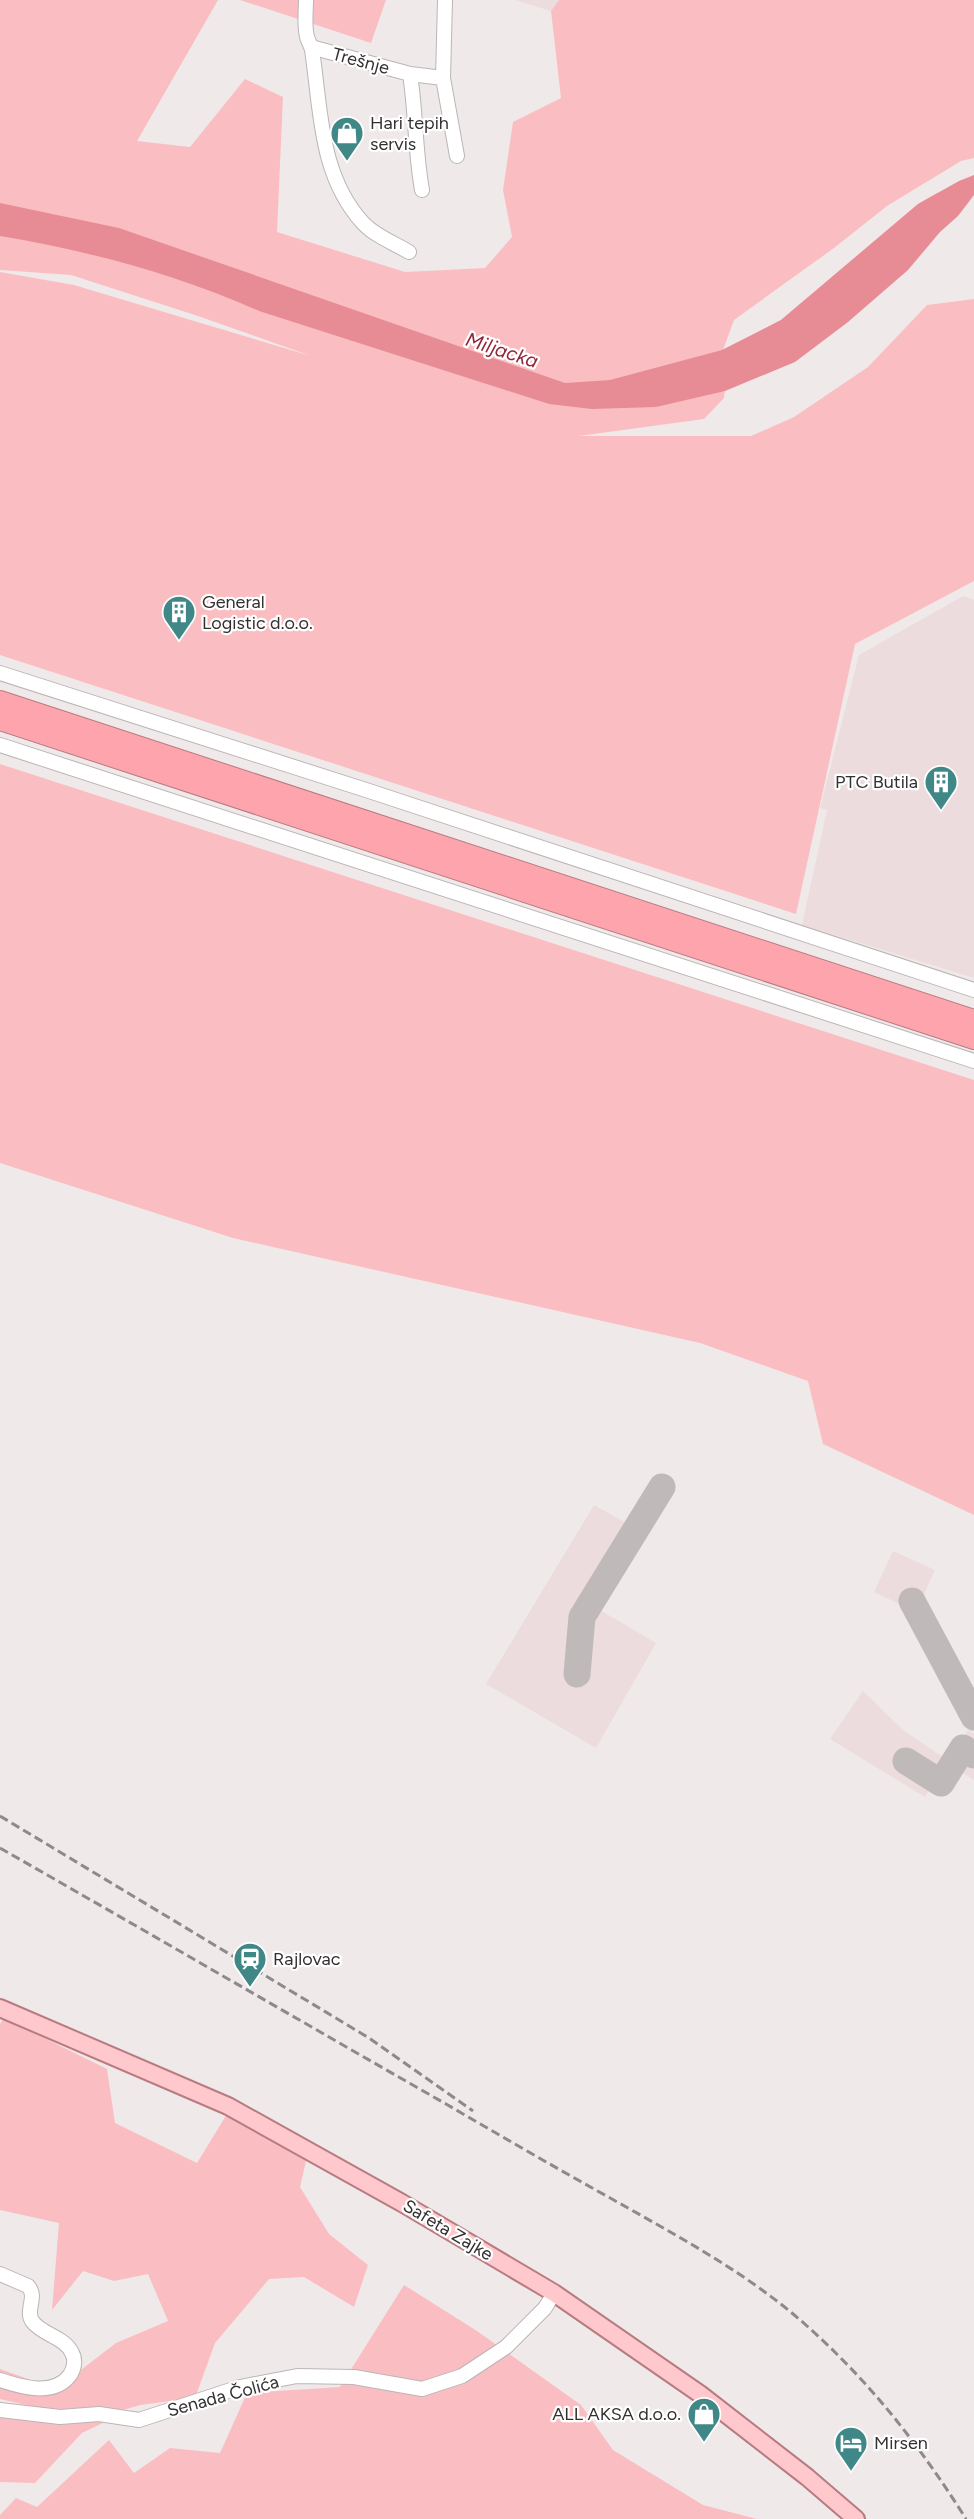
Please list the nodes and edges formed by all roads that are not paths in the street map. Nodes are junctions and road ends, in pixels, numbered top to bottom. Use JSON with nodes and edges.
{"nodes":[{"id":1,"x":306,"y":0,"type":"edge"},
{"id":2,"x":445,"y":0,"type":"edge"},
{"id":3,"x":311,"y":47,"type":"junction"},
{"id":4,"x":410,"y":74,"type":"junction"},
{"id":5,"x":443,"y":78,"type":"junction"},
{"id":6,"x":457,"y":156,"type":"dead end"},
{"id":7,"x":422,"y":190,"type":"dead end"},
{"id":8,"x":409,"y":252,"type":"dead end"},
{"id":9,"x":0,"y":672,"type":"edge"},
{"id":10,"x":0,"y":701,"type":"edge"},
{"id":11,"x":0,"y":720,"type":"edge"},
{"id":12,"x":0,"y":745,"type":"edge"},
{"id":13,"x":974,"y":990,"type":"edge"},
{"id":14,"x":974,"y":1020,"type":"edge"},
{"id":15,"x":974,"y":1038,"type":"edge"},
{"id":16,"x":974,"y":1061,"type":"edge"},
{"id":17,"x":0,"y":2008,"type":"edge"},
{"id":18,"x":0,"y":2274,"type":"edge"},
{"id":19,"x":554,"y":2293,"type":"junction"},
{"id":20,"x":0,"y":2380,"type":"edge"},
{"id":21,"x":0,"y":2410,"type":"edge"},
{"id":22,"x":856,"y":2519,"type":"edge"}],
"edges":[{"from":1,"to":3,"type":"street","name":"Trešnje"},
{"from":2,"to":5,"type":"street"},
{"from":3,"to":4,"type":"street","name":"Trešnje"},
{"from":3,"to":8,"type":"street","name":"Trešnje"},
{"from":4,"to":5,"type":"street","name":"Trešnje"},
{"from":4,"to":7,"type":"street","name":"Trešnje"},
{"from":5,"to":6,"type":"street"},
{"from":9,"to":13,"type":"street"},
{"from":10,"to":14,"type":"highway"},
{"from":11,"to":15,"type":"highway"},
{"from":12,"to":16,"type":"street"},
{"from":17,"to":19,"type":"main road","name":"Safeta Zajke"},
{"from":18,"to":20,"type":"street"},
{"from":19,"to":21,"type":"street","name":"Senada Čolića"},
{"from":19,"to":22,"type":"main road","name":"Safeta Zajke"}]}
